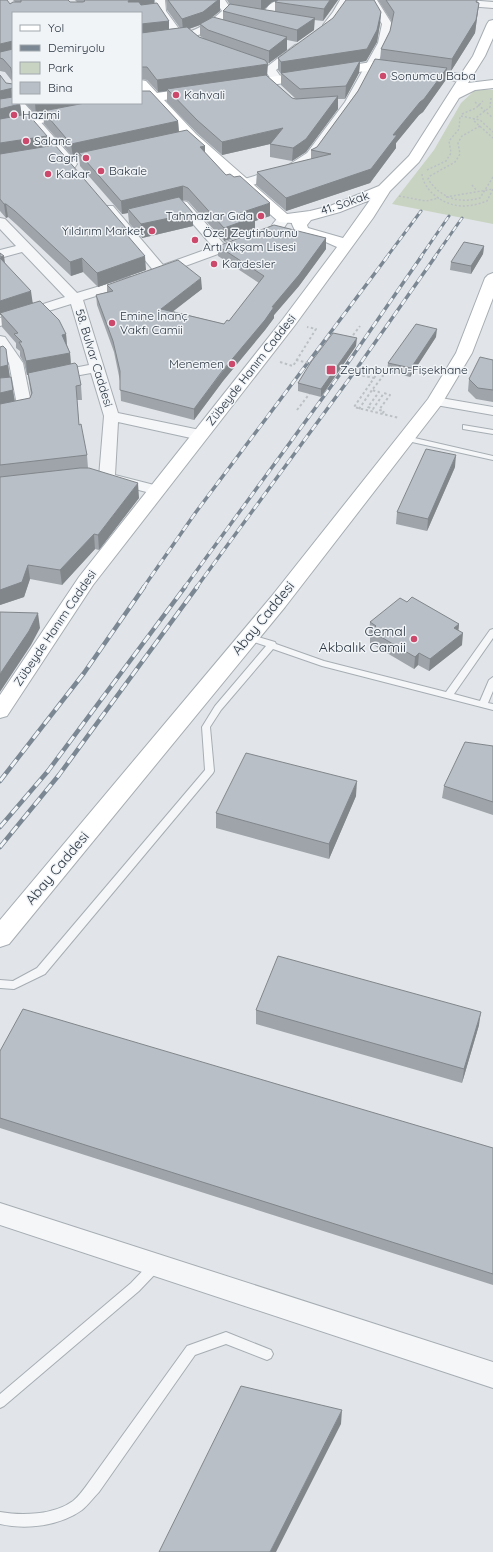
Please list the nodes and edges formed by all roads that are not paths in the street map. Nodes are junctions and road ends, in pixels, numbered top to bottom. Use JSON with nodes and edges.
{"nodes":[{"id":1,"x":220,"y":0,"type":"edge"},
{"id":2,"x":282,"y":0,"type":"edge"},
{"id":3,"x":345,"y":0,"type":"edge"},
{"id":4,"x":372,"y":0,"type":"edge"},
{"id":5,"x":428,"y":0,"type":"edge"},
{"id":6,"x":493,"y":5,"type":"edge"},
{"id":7,"x":158,"y":7,"type":"edge"},
{"id":8,"x":276,"y":19,"type":"edge"},
{"id":9,"x":493,"y":24,"type":"edge"},
{"id":10,"x":212,"y":25,"type":"junction"},
{"id":11,"x":322,"y":28,"type":"edge"},
{"id":12,"x":226,"y":29,"type":"edge"},
{"id":13,"x":185,"y":35,"type":"junction"},
{"id":14,"x":310,"y":39,"type":"edge"},
{"id":15,"x":142,"y":41,"type":"edge"},
{"id":16,"x":199,"y":42,"type":"edge"},
{"id":17,"x":283,"y":44,"type":"edge"},
{"id":18,"x":298,"y":48,"type":"junction"},
{"id":19,"x":479,"y":56,"type":"junction"},
{"id":20,"x":256,"y":64,"type":"edge"},
{"id":21,"x":372,"y":66,"type":"junction"},
{"id":22,"x":490,"y":77,"type":"edge"},
{"id":23,"x":466,"y":78,"type":"junction"},
{"id":24,"x":273,"y":81,"type":"junction"},
{"id":25,"x":142,"y":86,"type":"edge"},
{"id":26,"x":230,"y":87,"type":"edge"},
{"id":27,"x":207,"y":90,"type":"edge"},
{"id":28,"x":455,"y":95,"type":"junction"},
{"id":29,"x":147,"y":98,"type":"edge"},
{"id":30,"x":350,"y":103,"type":"junction"},
{"id":31,"x":118,"y":104,"type":"edge"},
{"id":32,"x":336,"y":104,"type":"edge"},
{"id":33,"x":15,"y":105,"type":"edge"},
{"id":34,"x":32,"y":120,"type":"junction"},
{"id":35,"x":0,"y":127,"type":"edge"},
{"id":36,"x":191,"y":137,"type":"junction"},
{"id":37,"x":176,"y":140,"type":"edge"},
{"id":38,"x":60,"y":152,"type":"junction"},
{"id":39,"x":45,"y":154,"type":"edge"},
{"id":40,"x":85,"y":159,"type":"edge"},
{"id":41,"x":70,"y":162,"type":"junction"},
{"id":42,"x":79,"y":173,"type":"edge"},
{"id":43,"x":242,"y":184,"type":"junction"},
{"id":44,"x":390,"y":192,"type":"junction"},
{"id":45,"x":101,"y":200,"type":"edge"},
{"id":46,"x":161,"y":210,"type":"edge"},
{"id":47,"x":132,"y":216,"type":"edge"},
{"id":48,"x":306,"y":217,"type":"junction"},
{"id":49,"x":118,"y":220,"type":"junction"},
{"id":50,"x":0,"y":222,"type":"edge"},
{"id":51,"x":280,"y":224,"type":"junction"},
{"id":52,"x":302,"y":232,"type":"junction"},
{"id":53,"x":345,"y":245,"type":"junction"},
{"id":54,"x":24,"y":248,"type":"junction"},
{"id":55,"x":222,"y":248,"type":"junction"},
{"id":56,"x":0,"y":254,"type":"edge"},
{"id":57,"x":161,"y":271,"type":"junction"},
{"id":58,"x":493,"y":278,"type":"edge"},
{"id":59,"x":75,"y":298,"type":"junction"},
{"id":60,"x":0,"y":322,"type":"edge"},
{"id":61,"x":0,"y":340,"type":"edge"},
{"id":62,"x":96,"y":368,"type":"junction"},
{"id":63,"x":13,"y":384,"type":"junction"},
{"id":64,"x":435,"y":401,"type":"junction"},
{"id":65,"x":493,"y":411,"type":"edge"},
{"id":66,"x":0,"y":413,"type":"edge"},
{"id":67,"x":111,"y":416,"type":"junction"},
{"id":68,"x":466,"y":427,"type":"dead end"},
{"id":69,"x":493,"y":432,"type":"edge"},
{"id":70,"x":200,"y":435,"type":"junction"},
{"id":71,"x":406,"y":438,"type":"junction"},
{"id":72,"x":493,"y":458,"type":"edge"},
{"id":73,"x":156,"y":490,"type":"junction"},
{"id":74,"x":493,"y":632,"type":"edge"},
{"id":75,"x":248,"y":637,"type":"junction"},
{"id":76,"x":272,"y":644,"type":"junction"},
{"id":77,"x":493,"y":680,"type":"edge"},
{"id":78,"x":448,"y":696,"type":"junction"},
{"id":79,"x":483,"y":705,"type":"junction"},
{"id":80,"x":493,"y":707,"type":"edge"},
{"id":81,"x":0,"y":711,"type":"edge"},
{"id":82,"x":0,"y":937,"type":"edge"},
{"id":83,"x":0,"y":984,"type":"edge"},
{"id":84,"x":0,"y":1214,"type":"edge"},
{"id":85,"x":157,"y":1265,"type":"junction"},
{"id":86,"x":267,"y":1354,"type":"dead end"},
{"id":87,"x":493,"y":1375,"type":"edge"},
{"id":88,"x":0,"y":1402,"type":"edge"},
{"id":89,"x":0,"y":1518,"type":"edge"}],
"edges":[{"from":1,"to":10,"type":"street"},
{"from":2,"to":8,"type":"street"},
{"from":3,"to":11,"type":"street"},
{"from":4,"to":21,"type":"street"},
{"from":5,"to":6,"type":"street"},
{"from":7,"to":13,"type":"street"},
{"from":9,"to":19,"type":"main road","name":"Zübeyde Hanım Caddesi"},
{"from":10,"to":12,"type":"street"},
{"from":10,"to":13,"type":"street"},
{"from":13,"to":15,"type":"street"},
{"from":13,"to":16,"type":"street"},
{"from":14,"to":18,"type":"street"},
{"from":17,"to":18,"type":"street"},
{"from":18,"to":24,"type":"street"},
{"from":19,"to":22,"type":"main road"},
{"from":19,"to":23,"type":"main road","name":"Zübeyde Hanım Caddesi"},
{"from":20,"to":24,"type":"street"},
{"from":21,"to":23,"type":"main road"},
{"from":21,"to":24,"type":"main road"},
{"from":21,"to":30,"type":"street"},
{"from":22,"to":28,"type":"main road"},
{"from":23,"to":28,"type":"main road","name":"Zübeyde Hanım Caddesi"},
{"from":24,"to":26,"type":"main road"},
{"from":25,"to":29,"type":"main road"},
{"from":27,"to":29,"type":"main road"},
{"from":28,"to":44,"type":"main road","name":"Zübeyde Hanım Caddesi"},
{"from":29,"to":36,"type":"main road"},
{"from":30,"to":32,"type":"street"},
{"from":30,"to":43,"type":"street"},
{"from":31,"to":34,"type":"main road"},
{"from":33,"to":34,"type":"street"},
{"from":34,"to":35,"type":"main road"},
{"from":34,"to":38,"type":"street"},
{"from":36,"to":37,"type":"street"},
{"from":36,"to":43,"type":"main road"},
{"from":38,"to":39,"type":"street"},
{"from":38,"to":41,"type":"street"},
{"from":40,"to":41,"type":"street"},
{"from":41,"to":42,"type":"street"},
{"from":43,"to":51,"type":"main road"},
{"from":44,"to":48,"type":"main road","name":"41. Sokak"},
{"from":44,"to":53,"type":"main road","name":"Zübeyde Hanım Caddesi"},
{"from":45,"to":49,"type":"street"},
{"from":46,"to":55,"type":"street"},
{"from":47,"to":49,"type":"street"},
{"from":48,"to":51,"type":"main road","name":"41. Sokak"},
{"from":48,"to":52,"type":"main road"},
{"from":49,"to":57,"type":"street"},
{"from":50,"to":54,"type":"street","name":"58. Bulvar Caddesi"},
{"from":51,"to":52,"type":"street"},
{"from":51,"to":55,"type":"street"},
{"from":52,"to":53,"type":"main road"},
{"from":53,"to":70,"type":"main road","name":"Zübeyde Hanım Caddesi"},
{"from":54,"to":56,"type":"street"},
{"from":54,"to":59,"type":"street","name":"58. Bulvar Caddesi"},
{"from":55,"to":57,"type":"street"},
{"from":57,"to":59,"type":"street"},
{"from":58,"to":64,"type":"main road","name":"Abay Caddesi"},
{"from":59,"to":60,"type":"street"},
{"from":59,"to":62,"type":"street","name":"58. Bulvar Caddesi"},
{"from":61,"to":63,"type":"street"},
{"from":62,"to":63,"type":"street"},
{"from":62,"to":67,"type":"street","name":"58. Bulvar Caddesi"},
{"from":63,"to":66,"type":"street"},
{"from":64,"to":65,"type":"street"},
{"from":64,"to":71,"type":"main road","name":"Abay Caddesi"},
{"from":67,"to":70,"type":"street"},
{"from":67,"to":73,"type":"street","name":"58. Bulvar Caddesi"},
{"from":68,"to":69,"type":"lane"},
{"from":70,"to":73,"type":"main road","name":"Zübeyde Hanım Caddesi"},
{"from":71,"to":72,"type":"lane"},
{"from":71,"to":75,"type":"main road","name":"Abay Caddesi"},
{"from":73,"to":81,"type":"main road","name":"Zübeyde Hanım Caddesi"},
{"from":74,"to":78,"type":"lane"},
{"from":75,"to":76,"type":"lane"},
{"from":75,"to":82,"type":"main road","name":"Abay Caddesi"},
{"from":76,"to":78,"type":"lane"},
{"from":76,"to":83,"type":"lane"},
{"from":77,"to":79,"type":"lane"},
{"from":78,"to":79,"type":"lane"},
{"from":79,"to":80,"type":"lane"},
{"from":84,"to":85,"type":"street"},
{"from":85,"to":87,"type":"street"},
{"from":85,"to":88,"type":"lane"},
{"from":86,"to":89,"type":"lane"}]}
